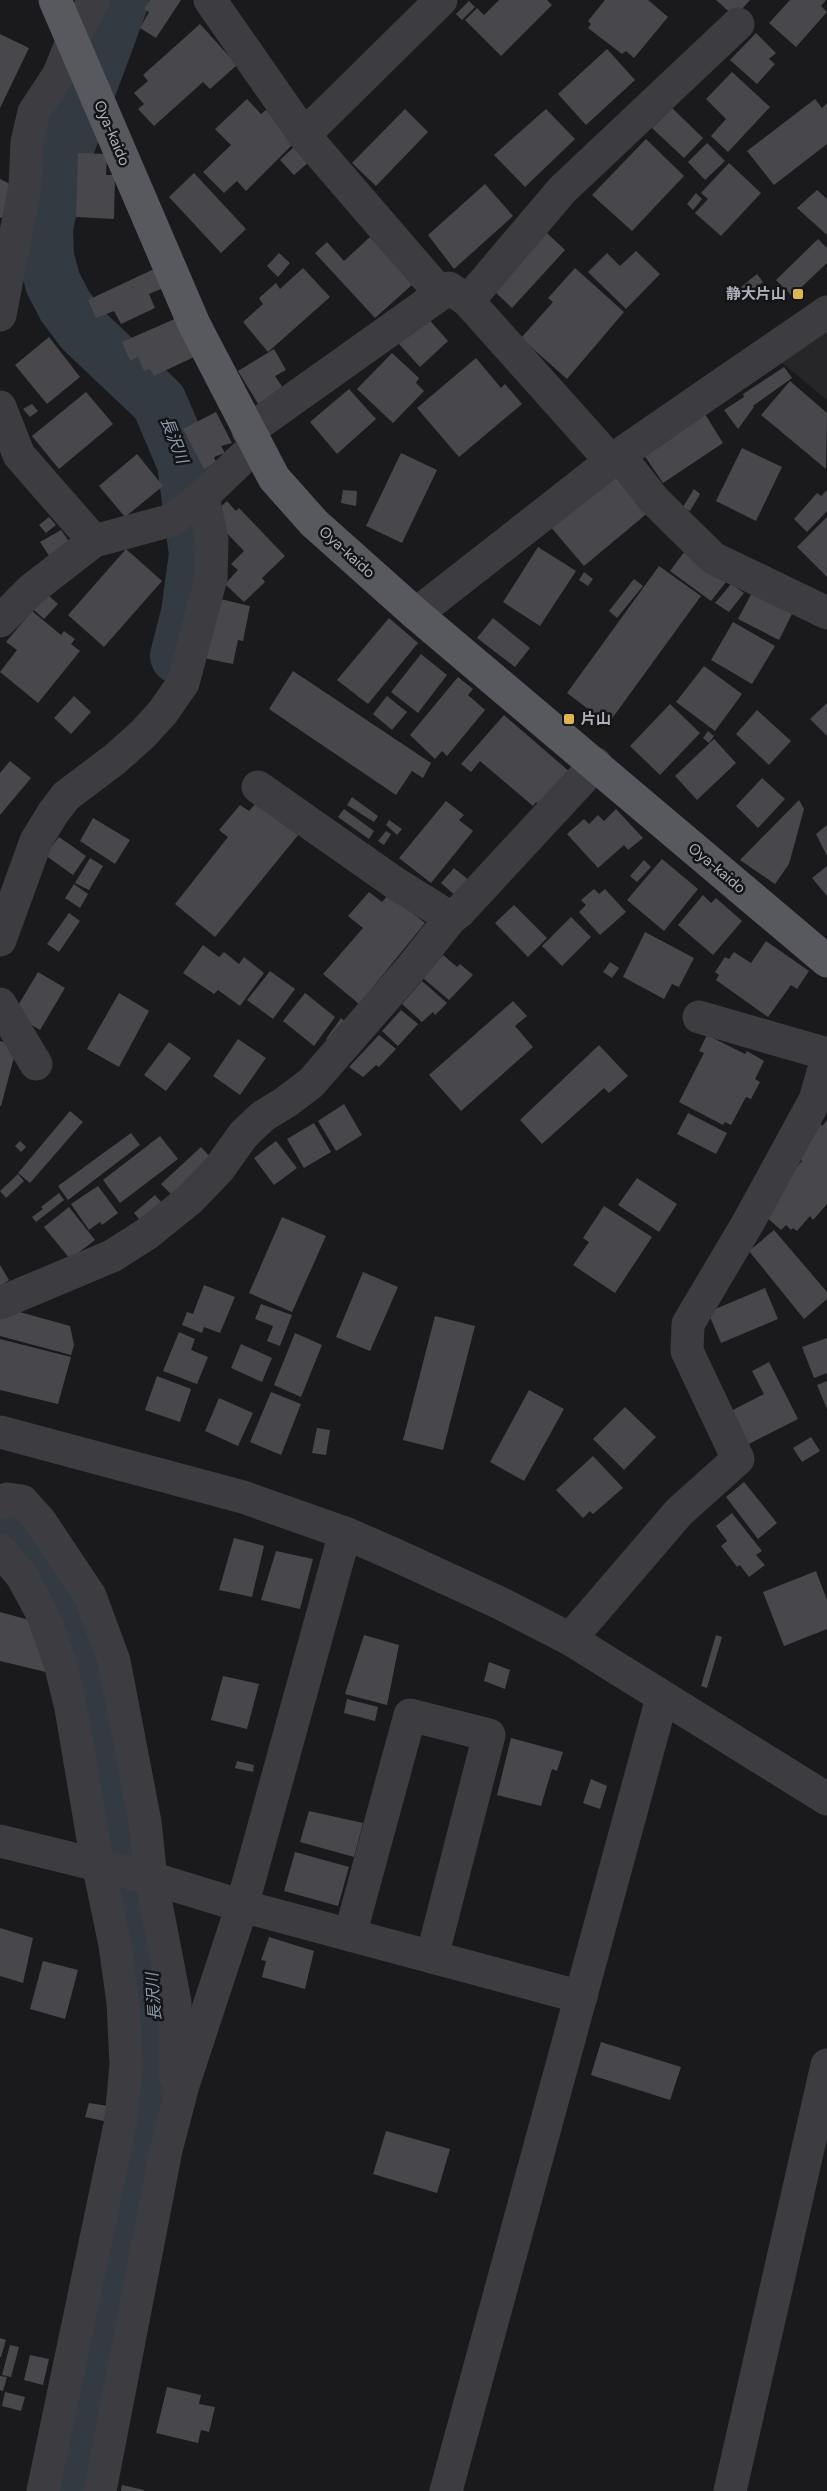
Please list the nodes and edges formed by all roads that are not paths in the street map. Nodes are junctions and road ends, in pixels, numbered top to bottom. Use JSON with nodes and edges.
{"nodes":[{"id":1,"x":55,"y":0,"type":"edge"},
{"id":2,"x":94,"y":0,"type":"edge"},
{"id":3,"x":210,"y":0,"type":"edge"},
{"id":4,"x":441,"y":0,"type":"edge"},
{"id":5,"x":738,"y":24,"type":"dead end"},
{"id":6,"x":73,"y":41,"type":"junction"},
{"id":7,"x":304,"y":135,"type":"junction"},
{"id":8,"x":454,"y":298,"type":"junction"},
{"id":9,"x":827,"y":312,"type":"edge"},
{"id":10,"x":0,"y":315,"type":"edge"},
{"id":11,"x":0,"y":407,"type":"edge"},
{"id":12,"x":252,"y":438,"type":"junction"},
{"id":13,"x":615,"y":458,"type":"junction"},
{"id":14,"x":202,"y":497,"type":"junction"},
{"id":15,"x":94,"y":541,"type":"junction"},
{"id":16,"x":827,"y":613,"type":"edge"},
{"id":17,"x":416,"y":614,"type":"junction"},
{"id":18,"x":0,"y":621,"type":"edge"},
{"id":19,"x":596,"y":764,"type":"junction"},
{"id":20,"x":258,"y":787,"type":"dead end"},
{"id":21,"x":451,"y":918,"type":"junction"},
{"id":22,"x":0,"y":940,"type":"edge"},
{"id":23,"x":827,"y":961,"type":"edge"},
{"id":24,"x":0,"y":1004,"type":"edge"},
{"id":25,"x":699,"y":1017,"type":"dead end"},
{"id":26,"x":827,"y":1054,"type":"edge"},
{"id":27,"x":827,"y":1059,"type":"edge"},
{"id":28,"x":36,"y":1064,"type":"dead end"},
{"id":29,"x":0,"y":1303,"type":"edge"},
{"id":30,"x":0,"y":1432,"type":"edge"},
{"id":31,"x":0,"y":1503,"type":"edge"},
{"id":32,"x":345,"y":1533,"type":"junction"},
{"id":33,"x":0,"y":1550,"type":"edge"},
{"id":34,"x":570,"y":1640,"type":"junction"},
{"id":35,"x":662,"y":1698,"type":"junction"},
{"id":36,"x":827,"y":1799,"type":"edge"},
{"id":37,"x":0,"y":1841,"type":"edge"},
{"id":38,"x":99,"y":1865,"type":"junction"},
{"id":39,"x":151,"y":1878,"type":"junction"},
{"id":40,"x":242,"y":1906,"type":"junction"},
{"id":41,"x":350,"y":1935,"type":"junction"},
{"id":42,"x":432,"y":1957,"type":"junction"},
{"id":43,"x":581,"y":1997,"type":"junction"},
{"id":44,"x":827,"y":2065,"type":"edge"},
{"id":45,"x":166,"y":2150,"type":"junction"},
{"id":46,"x":43,"y":2491,"type":"edge"},
{"id":47,"x":100,"y":2491,"type":"edge"},
{"id":48,"x":446,"y":2491,"type":"edge"},
{"id":49,"x":730,"y":2491,"type":"edge"}],
"edges":[{"from":1,"to":6,"type":"main road","name":"Oya-kaido"},
{"from":2,"to":6,"type":"street"},
{"from":3,"to":7,"type":"street"},
{"from":4,"to":7,"type":"street"},
{"from":5,"to":8,"type":"street"},
{"from":6,"to":10,"type":"street"},
{"from":6,"to":12,"type":"main road","name":"Oya-kaido"},
{"from":7,"to":8,"type":"street"},
{"from":8,"to":12,"type":"street"},
{"from":8,"to":13,"type":"street"},
{"from":9,"to":13,"type":"street"},
{"from":11,"to":15,"type":"street"},
{"from":12,"to":14,"type":"street"},
{"from":12,"to":17,"type":"main road","name":"Oya-kaido"},
{"from":13,"to":16,"type":"street"},
{"from":13,"to":17,"type":"street"},
{"from":14,"to":15,"type":"street"},
{"from":14,"to":22,"type":"street"},
{"from":15,"to":18,"type":"street"},
{"from":17,"to":19,"type":"main road","name":"Oya-kaido"},
{"from":19,"to":21,"type":"street"},
{"from":19,"to":23,"type":"main road","name":"Oya-kaido"},
{"from":20,"to":21,"type":"street"},
{"from":21,"to":29,"type":"street"},
{"from":24,"to":28,"type":"street"},
{"from":25,"to":26,"type":"street"},
{"from":27,"to":34,"type":"street"},
{"from":30,"to":32,"type":"street"},
{"from":31,"to":39,"type":"street"},
{"from":32,"to":34,"type":"street"},
{"from":32,"to":40,"type":"street"},
{"from":33,"to":38,"type":"street"},
{"from":34,"to":35,"type":"street"},
{"from":35,"to":36,"type":"street"},
{"from":35,"to":43,"type":"street"},
{"from":37,"to":38,"type":"street"},
{"from":38,"to":39,"type":"street"},
{"from":38,"to":46,"type":"street"},
{"from":39,"to":40,"type":"street"},
{"from":39,"to":45,"type":"street"},
{"from":40,"to":41,"type":"street"},
{"from":40,"to":45,"type":"street"},
{"from":41,"to":42,"type":"street"},
{"from":41,"to":42,"type":"street"},
{"from":42,"to":43,"type":"street"},
{"from":43,"to":48,"type":"street"},
{"from":44,"to":49,"type":"street"},
{"from":45,"to":47,"type":"street"}]}
